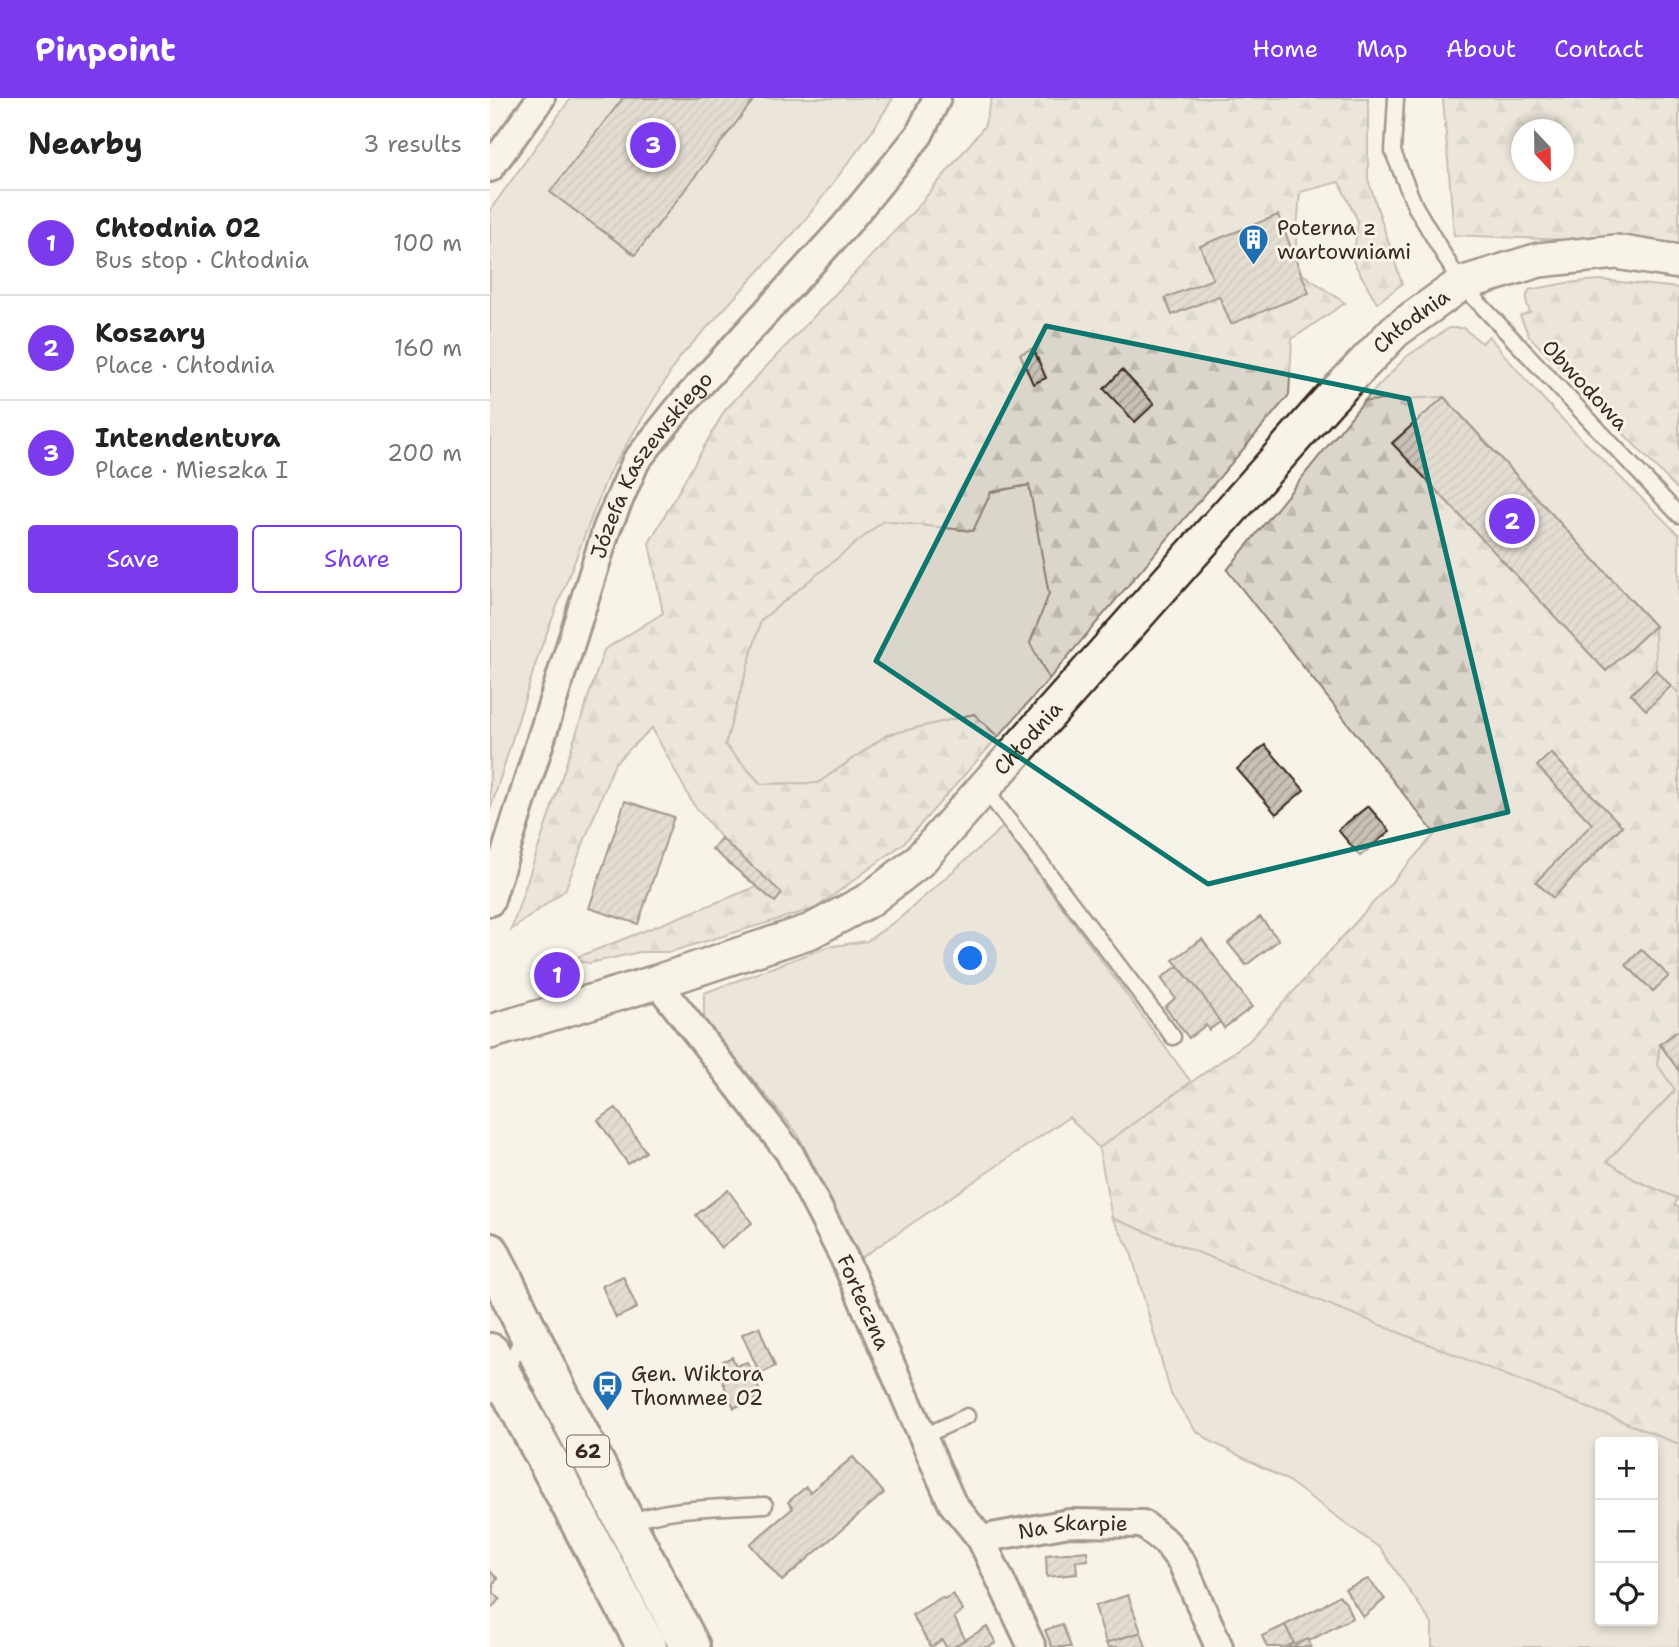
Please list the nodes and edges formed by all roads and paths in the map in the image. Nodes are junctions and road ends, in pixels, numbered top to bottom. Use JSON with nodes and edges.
{"nodes":[{"id":1,"x":541,"y":98,"type":"edge"},
{"id":2,"x":937,"y":98,"type":"edge"},
{"id":3,"x":1396,"y":98,"type":"edge"},
{"id":4,"x":490,"y":168,"type":"edge"},
{"id":5,"x":1679,"y":262,"type":"edge"},
{"id":6,"x":1461,"y":284,"type":"junction"},
{"id":7,"x":1679,"y":514,"type":"edge"},
{"id":8,"x":984,"y":788,"type":"junction"},
{"id":9,"x":490,"y":902,"type":"edge"},
{"id":10,"x":657,"y":982,"type":"junction"},
{"id":11,"x":490,"y":1032,"type":"edge"},
{"id":12,"x":1173,"y":1037,"type":"dead end"},
{"id":13,"x":490,"y":1253,"type":"edge"},
{"id":14,"x":527,"y":1329,"type":"junction"},
{"id":15,"x":494,"y":1375,"type":"edge"},
{"id":16,"x":967,"y":1416,"type":"dead end"},
{"id":17,"x":922,"y":1437,"type":"junction"},
{"id":18,"x":765,"y":1505,"type":"dead end"},
{"id":19,"x":606,"y":1533,"type":"junction"},
{"id":20,"x":981,"y":1539,"type":"junction"},
{"id":21,"x":647,"y":1647,"type":"edge"},
{"id":22,"x":690,"y":1647,"type":"edge"},
{"id":23,"x":1032,"y":1647,"type":"edge"},
{"id":24,"x":1219,"y":1647,"type":"edge"}],
"edges":[{"from":1,"to":4,"type":"street"},
{"from":2,"to":9,"type":"street","name":"Józefa Kaszewskiego"},
{"from":3,"to":6,"type":"lane","name":"Obwodowa"},
{"from":5,"to":6,"type":"street","name":"Chłodnia"},
{"from":6,"to":7,"type":"lane","name":"Obwodowa"},
{"from":6,"to":8,"type":"street","name":"Chłodnia"},
{"from":8,"to":10,"type":"street","name":"Chłodnia"},
{"from":8,"to":12,"type":"lane"},
{"from":10,"to":11,"type":"street","name":"Chłodnia"},
{"from":10,"to":17,"type":"street","name":"Forteczna"},
{"from":13,"to":14,"type":"main road","number":"62"},
{"from":14,"to":15,"type":"lane"},
{"from":14,"to":19,"type":"main road","number":"62"},
{"from":15,"to":19,"type":"main road","number":"62"},
{"from":16,"to":17,"type":"lane"},
{"from":17,"to":20,"type":"street","name":"Forteczna"},
{"from":18,"to":19,"type":"lane"},
{"from":19,"to":21,"type":"main road","number":"62"},
{"from":19,"to":22,"type":"main road","number":"62"},
{"from":20,"to":23,"type":"street","name":"Forteczna"},
{"from":20,"to":24,"type":"street","name":"Na Skarpie"}]}
